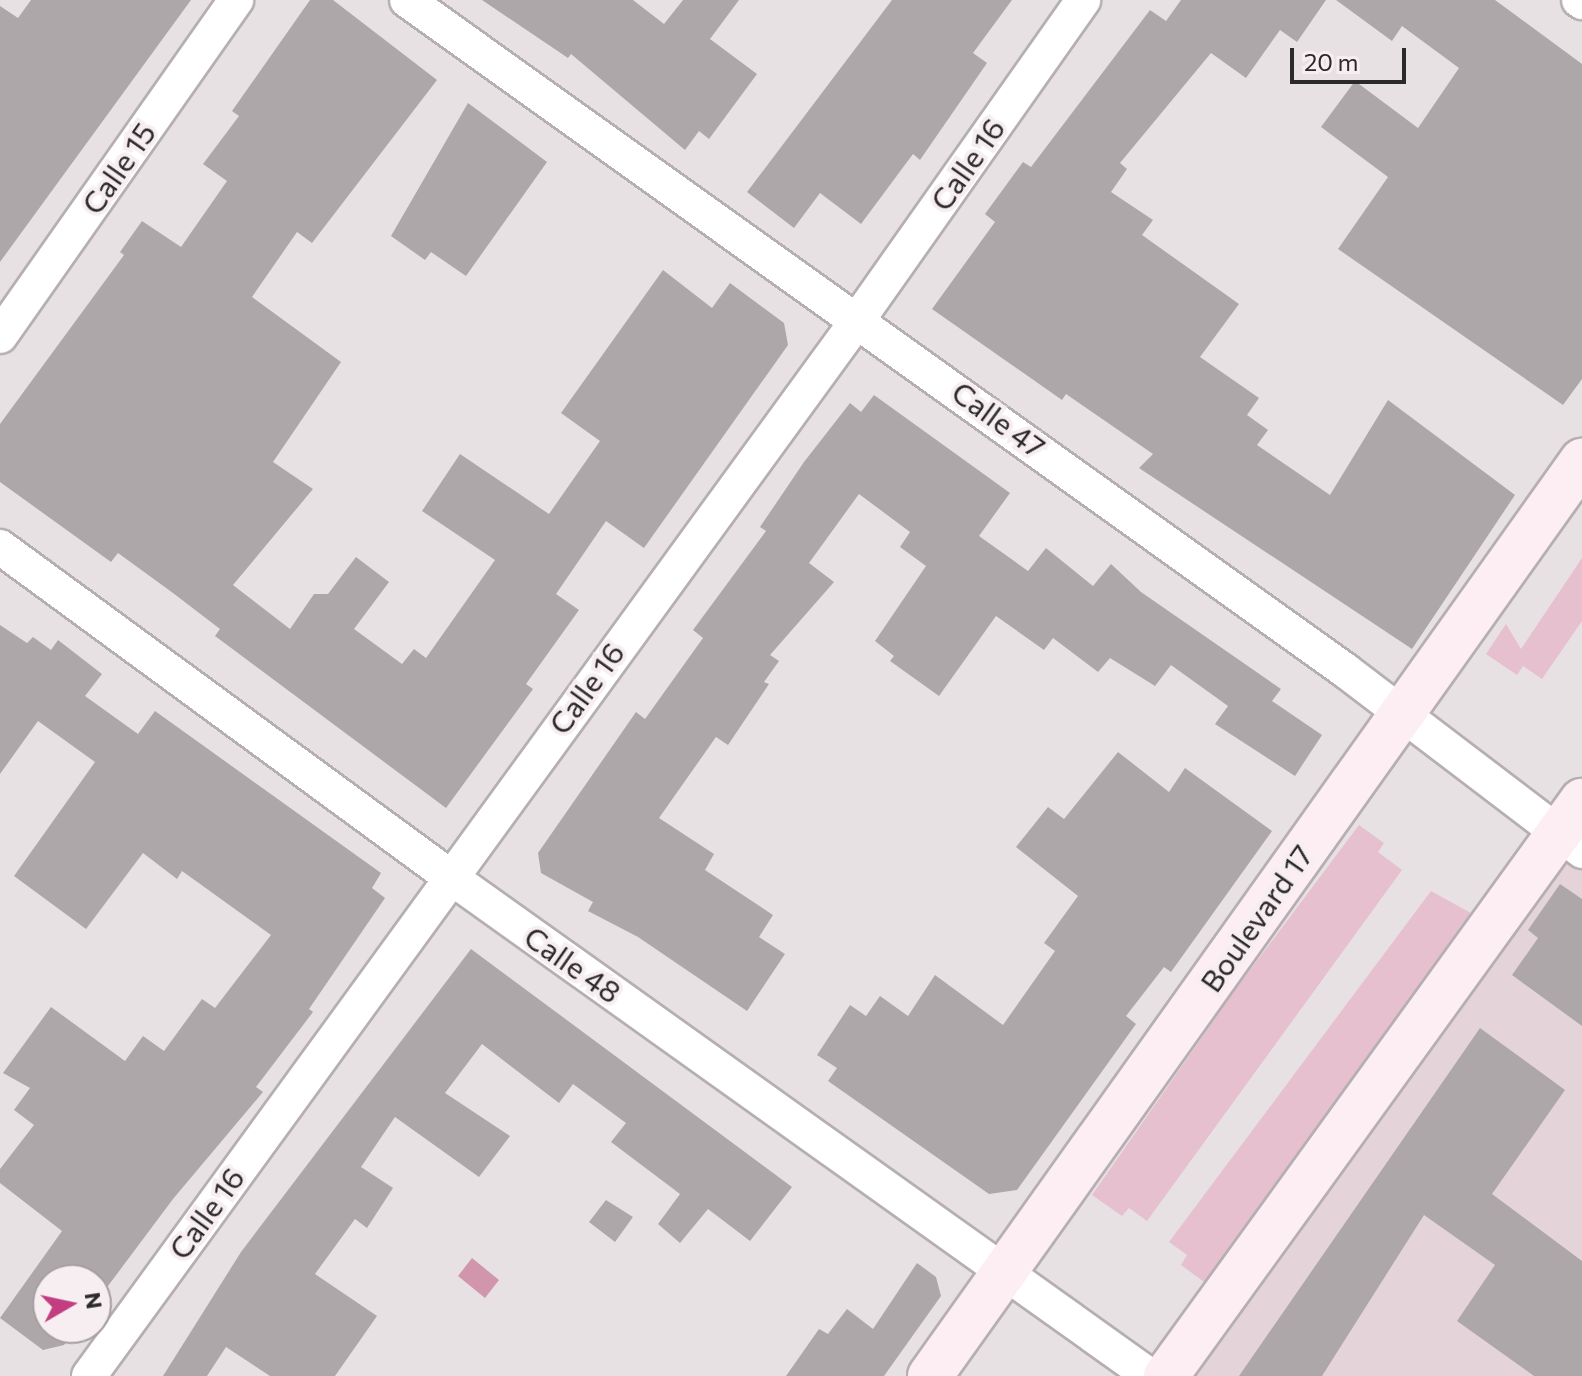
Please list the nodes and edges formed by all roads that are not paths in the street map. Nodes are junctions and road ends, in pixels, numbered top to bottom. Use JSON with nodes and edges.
{"nodes":[{"id":1,"x":236,"y":0,"type":"edge"},
{"id":2,"x":407,"y":0,"type":"edge"},
{"id":3,"x":1083,"y":0,"type":"edge"},
{"id":4,"x":859,"y":318,"type":"junction"},
{"id":5,"x":0,"y":336,"type":"edge"},
{"id":6,"x":1582,"y":461,"type":"edge"},
{"id":7,"x":0,"y":547,"type":"edge"},
{"id":8,"x":1403,"y":712,"type":"junction"},
{"id":9,"x":1574,"y":829,"type":"edge"},
{"id":10,"x":449,"y":876,"type":"junction"},
{"id":11,"x":1006,"y":1269,"type":"junction"},
{"id":12,"x":89,"y":1376,"type":"edge"},
{"id":13,"x":930,"y":1376,"type":"edge"},
{"id":14,"x":1150,"y":1376,"type":"edge"},
{"id":15,"x":1166,"y":1376,"type":"edge"}],
"edges":[{"from":1,"to":5,"type":"street","name":"Calle 15"},
{"from":2,"to":4,"type":"street","name":"Calle 47"},
{"from":3,"to":4,"type":"street","name":"Calle 16"},
{"from":4,"to":8,"type":"street","name":"Calle 47"},
{"from":4,"to":10,"type":"street","name":"Calle 16"},
{"from":6,"to":8,"type":"main road","name":"Boulevard 17"},
{"from":7,"to":10,"type":"street","name":"Calle 48"},
{"from":8,"to":9,"type":"street","name":"Calle 47"},
{"from":8,"to":11,"type":"main road","name":"Boulevard 17"},
{"from":9,"to":15,"type":"main road"},
{"from":10,"to":11,"type":"street","name":"Calle 48"},
{"from":10,"to":12,"type":"street","name":"Calle 16"},
{"from":11,"to":13,"type":"main road","name":"Boulevard 17"},
{"from":11,"to":14,"type":"street","name":"Calle 48"}]}
